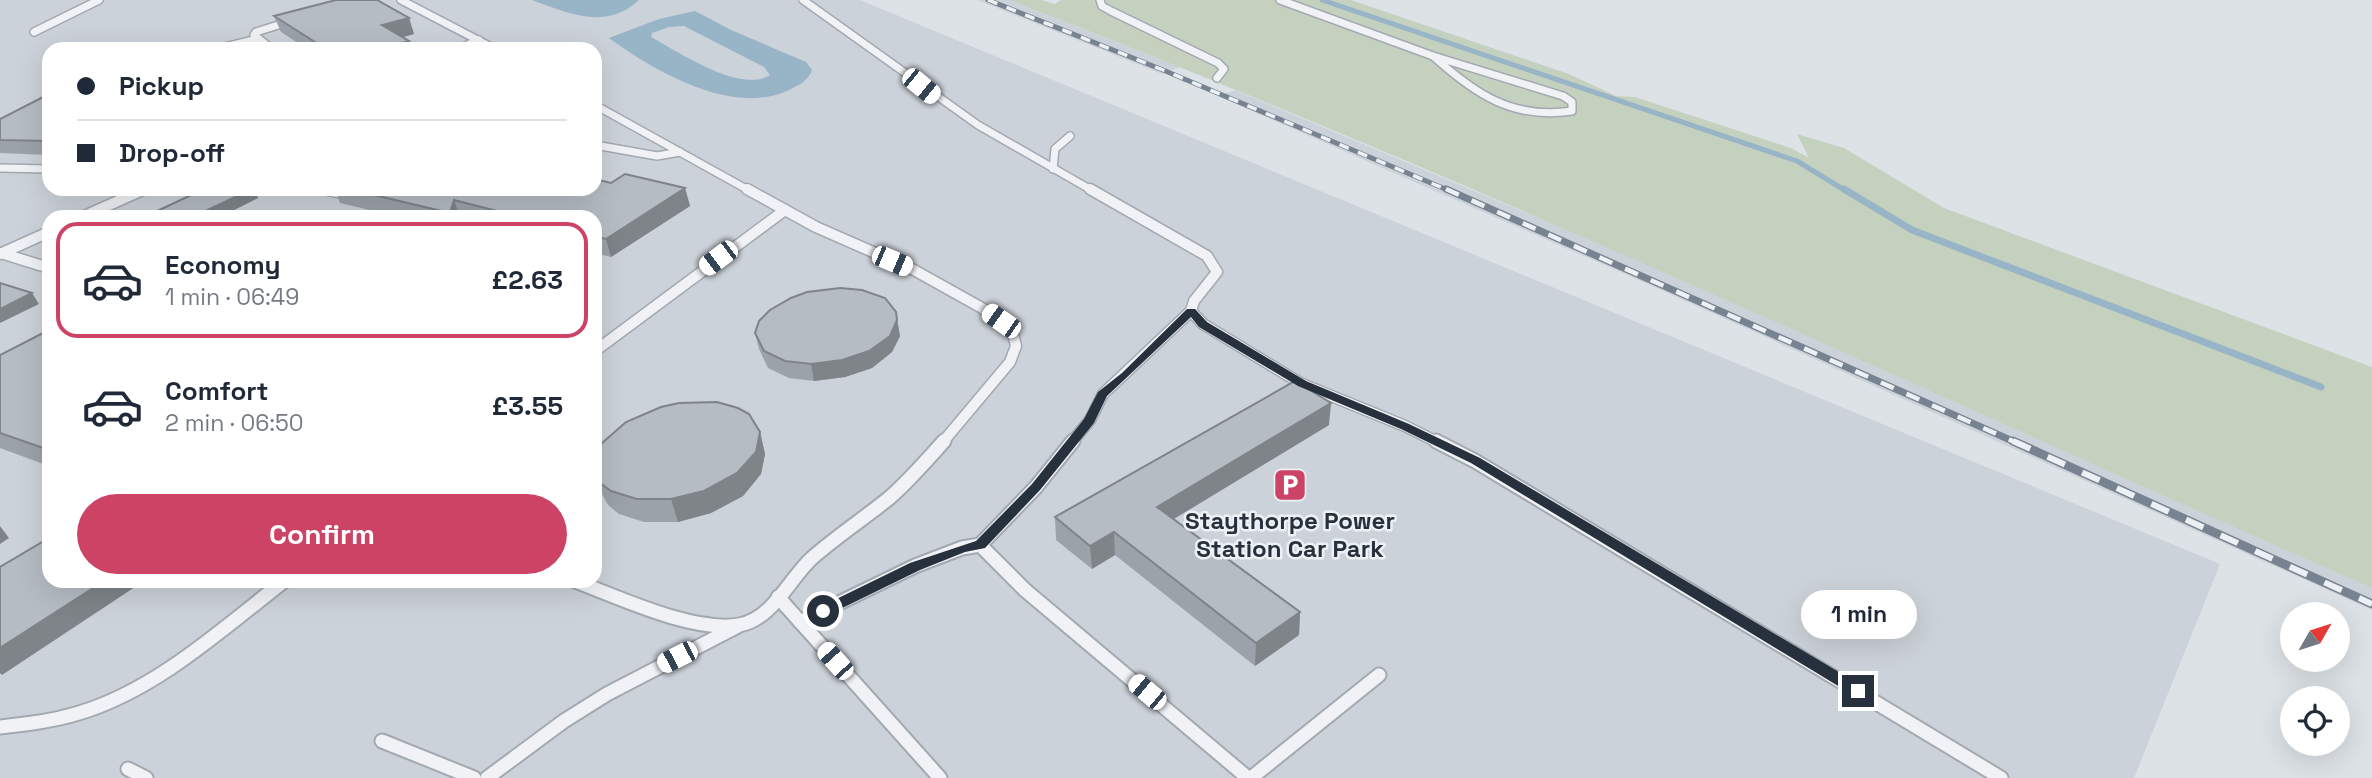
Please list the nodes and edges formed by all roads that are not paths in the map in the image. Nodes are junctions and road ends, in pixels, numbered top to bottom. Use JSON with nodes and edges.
{"nodes":[{"id":1,"x":99,"y":0,"type":"edge"},
{"id":2,"x":401,"y":0,"type":"edge"},
{"id":3,"x":803,"y":0,"type":"edge"},
{"id":4,"x":1100,"y":0,"type":"edge"},
{"id":5,"x":1280,"y":0,"type":"edge"},
{"id":6,"x":298,"y":20,"type":"edge"},
{"id":7,"x":34,"y":32,"type":"dead end"},
{"id":8,"x":257,"y":39,"type":"junction"},
{"id":9,"x":480,"y":40,"type":"junction"},
{"id":10,"x":245,"y":42,"type":"edge"},
{"id":11,"x":262,"y":42,"type":"edge"},
{"id":12,"x":475,"y":42,"type":"edge"},
{"id":13,"x":483,"y":42,"type":"edge"},
{"id":14,"x":1433,"y":56,"type":"junction"},
{"id":15,"x":1217,"y":78,"type":"dead end"},
{"id":16,"x":602,"y":109,"type":"edge"},
{"id":17,"x":1070,"y":136,"type":"dead end"},
{"id":18,"x":602,"y":146,"type":"edge"},
{"id":19,"x":680,"y":152,"type":"junction"},
{"id":20,"x":0,"y":168,"type":"edge"},
{"id":21,"x":42,"y":169,"type":"edge"},
{"id":22,"x":1053,"y":169,"type":"junction"},
{"id":23,"x":126,"y":196,"type":"edge"},
{"id":24,"x":97,"y":210,"type":"edge"},
{"id":25,"x":785,"y":210,"type":"junction"},
{"id":26,"x":42,"y":235,"type":"edge"},
{"id":27,"x":1,"y":254,"type":"edge"},
{"id":28,"x":42,"y":266,"type":"edge"},
{"id":29,"x":1191,"y":311,"type":"junction"},
{"id":30,"x":602,"y":346,"type":"edge"},
{"id":31,"x":980,"y":545,"type":"junction"},
{"id":32,"x":275,"y":588,"type":"edge"},
{"id":33,"x":595,"y":588,"type":"edge"},
{"id":34,"x":778,"y":597,"type":"junction"},
{"id":35,"x":800,"y":622,"type":"junction"},
{"id":36,"x":740,"y":625,"type":"junction"},
{"id":37,"x":1379,"y":675,"type":"dead end"},
{"id":38,"x":0,"y":727,"type":"edge"},
{"id":39,"x":382,"y":741,"type":"dead end"},
{"id":40,"x":128,"y":769,"type":"dead end"},
{"id":41,"x":146,"y":778,"type":"edge"},
{"id":42,"x":474,"y":778,"type":"edge"},
{"id":43,"x":487,"y":778,"type":"edge"},
{"id":44,"x":940,"y":778,"type":"edge"},
{"id":45,"x":1249,"y":778,"type":"edge"},
{"id":46,"x":2001,"y":778,"type":"edge"}],
"edges":[{"from":1,"to":7,"type":"lane"},
{"from":2,"to":9,"type":"lane"},
{"from":3,"to":22,"type":"lane"},
{"from":4,"to":15,"type":"lane"},
{"from":5,"to":14,"type":"lane"},
{"from":6,"to":8,"type":"lane"},
{"from":8,"to":10,"type":"lane"},
{"from":8,"to":11,"type":"lane"},
{"from":9,"to":12,"type":"lane"},
{"from":9,"to":13,"type":"lane"},
{"from":14,"to":14,"type":"lane"},
{"from":16,"to":19,"type":"lane"},
{"from":17,"to":22,"type":"lane"},
{"from":18,"to":19,"type":"lane"},
{"from":19,"to":25,"type":"lane"},
{"from":20,"to":21,"type":"lane"},
{"from":22,"to":29,"type":"lane"},
{"from":23,"to":24,"type":"lane"},
{"from":25,"to":30,"type":"lane"},
{"from":25,"to":34,"type":"lane"},
{"from":26,"to":27,"type":"lane"},
{"from":27,"to":28,"type":"lane"},
{"from":29,"to":31,"type":"lane"},
{"from":29,"to":46,"type":"lane"},
{"from":31,"to":35,"type":"lane"},
{"from":31,"to":45,"type":"lane"},
{"from":32,"to":38,"type":"lane"},
{"from":33,"to":36,"type":"lane"},
{"from":34,"to":35,"type":"lane"},
{"from":34,"to":36,"type":"lane"},
{"from":35,"to":44,"type":"lane"},
{"from":36,"to":43,"type":"lane"},
{"from":37,"to":45,"type":"lane"},
{"from":39,"to":42,"type":"lane"},
{"from":40,"to":41,"type":"lane"}]}
